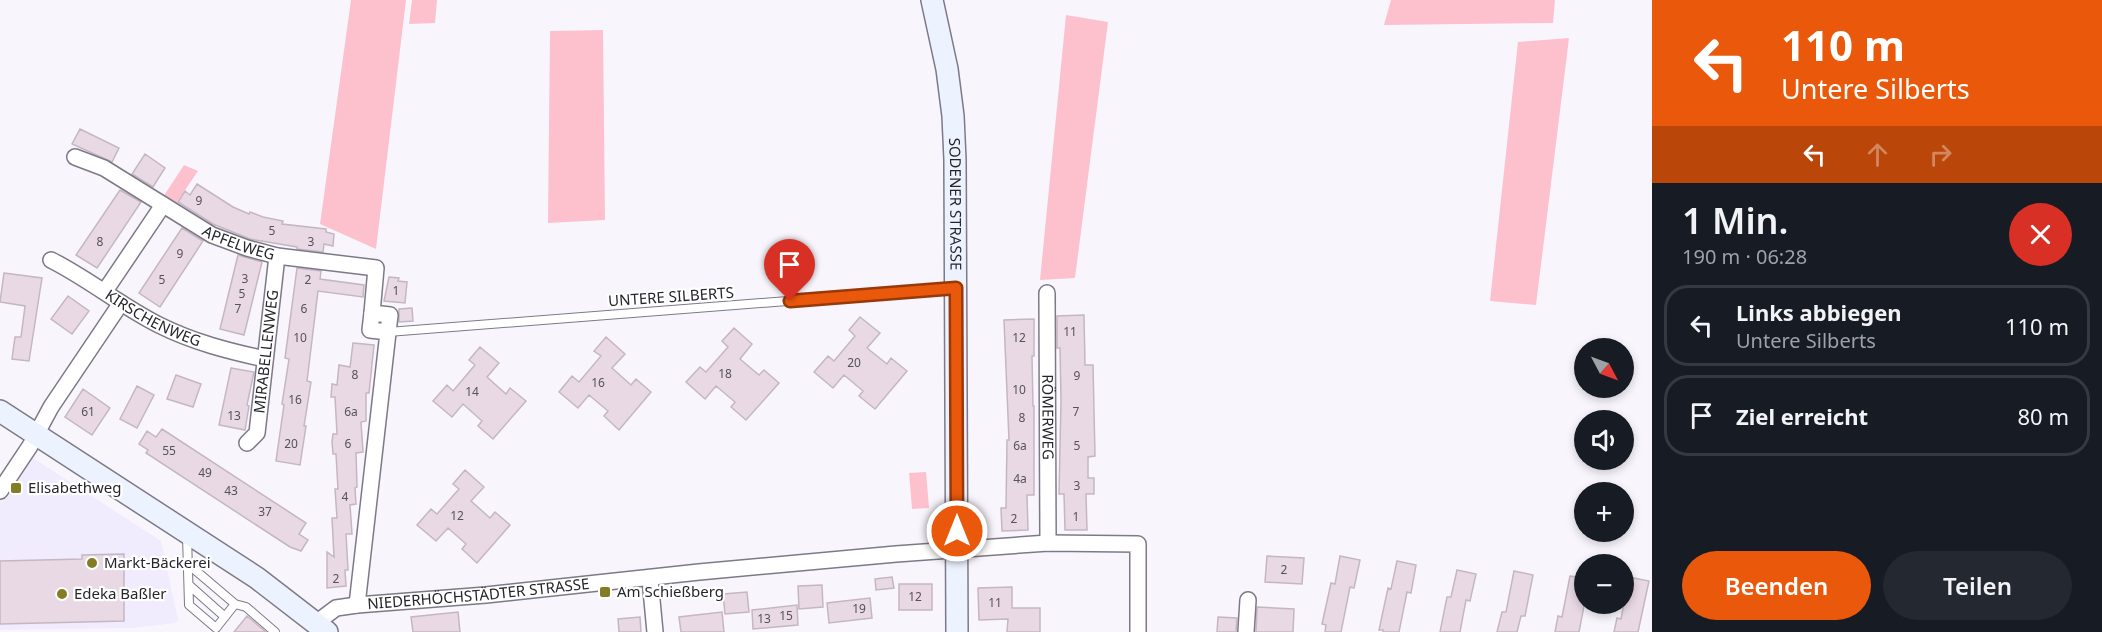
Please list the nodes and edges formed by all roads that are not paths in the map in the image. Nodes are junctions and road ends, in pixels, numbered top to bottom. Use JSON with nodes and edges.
{"nodes":[{"id":1,"x":932,"y":0,"type":"edge"},
{"id":2,"x":75,"y":157,"type":"dead end"},
{"id":3,"x":163,"y":205,"type":"junction"},
{"id":4,"x":277,"y":256,"type":"junction"},
{"id":5,"x":51,"y":260,"type":"dead end"},
{"id":6,"x":956,"y":288,"type":"junction"},
{"id":7,"x":105,"y":291,"type":"junction"},
{"id":8,"x":1047,"y":293,"type":"dead end"},
{"id":9,"x":121,"y":303,"type":"junction"},
{"id":10,"x":388,"y":332,"type":"junction"},
{"id":11,"x":265,"y":359,"type":"junction"},
{"id":12,"x":0,"y":411,"type":"edge"},
{"id":13,"x":35,"y":434,"type":"junction"},
{"id":14,"x":247,"y":443,"type":"dead end"},
{"id":15,"x":0,"y":491,"type":"edge"},
{"id":16,"x":187,"y":531,"type":"junction"},
{"id":17,"x":957,"y":540,"type":"junction"},
{"id":18,"x":1048,"y":543,"type":"junction"},
{"id":19,"x":188,"y":564,"type":"junction"},
{"id":20,"x":650,"y":579,"type":"junction"},
{"id":21,"x":189,"y":585,"type":"junction"},
{"id":22,"x":1248,"y":600,"type":"dead end"},
{"id":23,"x":235,"y":604,"type":"junction"},
{"id":24,"x":357,"y":605,"type":"junction"},
{"id":25,"x":225,"y":617,"type":"junction"},
{"id":26,"x":317,"y":629,"type":"edge"},
{"id":27,"x":275,"y":632,"type":"edge"},
{"id":28,"x":655,"y":632,"type":"edge"},
{"id":29,"x":957,"y":632,"type":"edge"},
{"id":30,"x":1138,"y":632,"type":"edge"},
{"id":31,"x":1246,"y":632,"type":"edge"}],
"edges":[{"from":1,"to":6,"type":"main road","name":"SODENER STRASSE"},
{"from":2,"to":3,"type":"street","name":"APFELWEG"},
{"from":3,"to":4,"type":"street","name":"APFELWEG"},
{"from":3,"to":7,"type":"street"},
{"from":4,"to":10,"type":"street","name":"APFELWEG"},
{"from":4,"to":11,"type":"street","name":"MIRABELLENWEG"},
{"from":5,"to":7,"type":"street","name":"KIRSCHENWEG"},
{"from":6,"to":10,"type":"lane","name":"UNTERE SILBERTS"},
{"from":6,"to":17,"type":"main road","name":"SODENER STRASSE"},
{"from":7,"to":9,"type":"street","name":"KIRSCHENWEG"},
{"from":8,"to":18,"type":"street","name":"RÖMERWEG"},
{"from":9,"to":11,"type":"street","name":"KIRSCHENWEG"},
{"from":9,"to":13,"type":"street"},
{"from":10,"to":24,"type":"street","name":"NIEDERHÖCHSTÄDTER STRASSE"},
{"from":11,"to":14,"type":"street","name":"MIRABELLENWEG"},
{"from":12,"to":13,"type":"main road"},
{"from":13,"to":15,"type":"street"},
{"from":13,"to":16,"type":"main road"},
{"from":16,"to":19,"type":"lane"},
{"from":16,"to":26,"type":"main road"},
{"from":17,"to":18,"type":"street","name":"NIEDERHÖCHSTÄDTER STRASSE"},
{"from":17,"to":20,"type":"street","name":"NIEDERHÖCHSTÄDTER STRASSE"},
{"from":17,"to":29,"type":"main road","name":"SODENER STRASSE"},
{"from":18,"to":30,"type":"street","name":"NIEDERHÖCHSTÄDTER STRASSE"},
{"from":19,"to":21,"type":"lane"},
{"from":19,"to":23,"type":"lane"},
{"from":20,"to":24,"type":"street","name":"NIEDERHÖCHSTÄDTER STRASSE"},
{"from":20,"to":28,"type":"street"},
{"from":21,"to":25,"type":"lane"},
{"from":21,"to":25,"type":"lane"},
{"from":22,"to":31,"type":"street"},
{"from":23,"to":25,"type":"lane"},
{"from":23,"to":27,"type":"lane"},
{"from":24,"to":26,"type":"street","name":"NIEDERHÖCHSTÄDTER STRASSE"}]}
